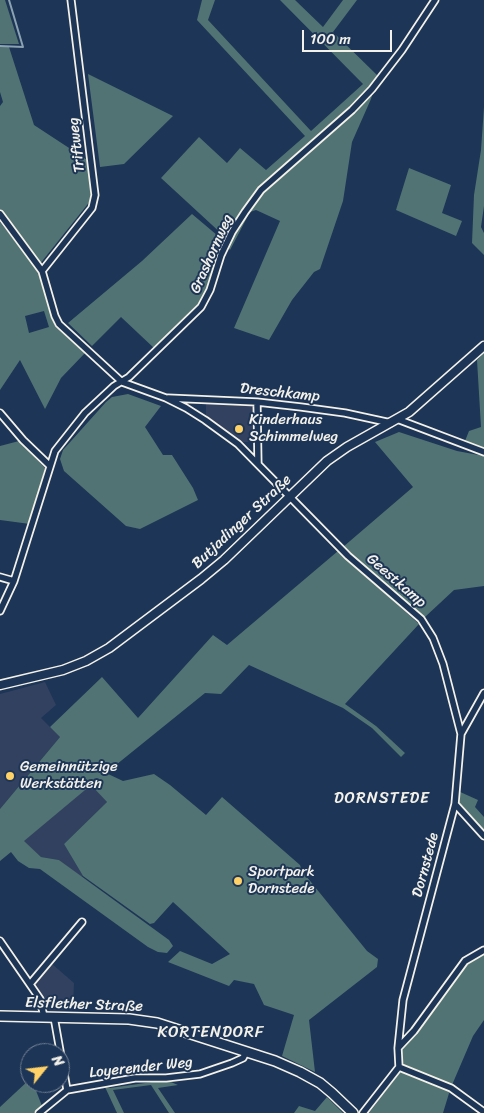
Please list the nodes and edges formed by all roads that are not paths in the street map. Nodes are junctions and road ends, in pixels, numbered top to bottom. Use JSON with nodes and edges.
{"nodes":[{"id":1,"x":71,"y":0,"type":"edge"},
{"id":2,"x":435,"y":0,"type":"edge"},
{"id":3,"x":0,"y":214,"type":"edge"},
{"id":4,"x":42,"y":271,"type":"junction"},
{"id":5,"x":484,"y":346,"type":"edge"},
{"id":6,"x":122,"y":382,"type":"junction"},
{"id":7,"x":166,"y":398,"type":"junction"},
{"id":8,"x":258,"y":402,"type":"junction"},
{"id":9,"x":0,"y":413,"type":"edge"},
{"id":10,"x":394,"y":421,"type":"junction"},
{"id":11,"x":484,"y":452,"type":"edge"},
{"id":12,"x":258,"y":464,"type":"junction"},
{"id":13,"x":50,"y":466,"type":"junction"},
{"id":14,"x":290,"y":496,"type":"junction"},
{"id":15,"x":0,"y":577,"type":"edge"},
{"id":16,"x":14,"y":581,"type":"junction"},
{"id":17,"x":0,"y":611,"type":"edge"},
{"id":18,"x":0,"y":685,"type":"edge"},
{"id":19,"x":484,"y":693,"type":"edge"},
{"id":20,"x":461,"y":734,"type":"junction"},
{"id":21,"x":455,"y":804,"type":"junction"},
{"id":22,"x":484,"y":836,"type":"edge"},
{"id":23,"x":82,"y":922,"type":"dead end"},
{"id":24,"x":0,"y":941,"type":"edge"},
{"id":25,"x":484,"y":950,"type":"edge"},
{"id":26,"x":30,"y":984,"type":"junction"},
{"id":27,"x":0,"y":1016,"type":"edge"},
{"id":28,"x":44,"y":1017,"type":"junction"},
{"id":29,"x":54,"y":1017,"type":"junction"},
{"id":30,"x":59,"y":1043,"type":"edge"},
{"id":31,"x":398,"y":1048,"type":"junction"},
{"id":32,"x":246,"y":1052,"type":"junction"},
{"id":33,"x":399,"y":1067,"type":"junction"},
{"id":34,"x":70,"y":1089,"type":"edge"},
{"id":35,"x":63,"y":1093,"type":"edge"},
{"id":36,"x":484,"y":1112,"type":"edge"},
{"id":37,"x":39,"y":1113,"type":"edge"},
{"id":38,"x":353,"y":1113,"type":"edge"},
{"id":39,"x":363,"y":1113,"type":"edge"}],
"edges":[{"from":1,"to":4,"type":"street","name":"Triftweg"},
{"from":2,"to":6,"type":"street","name":"Grashornweg"},
{"from":3,"to":4,"type":"street"},
{"from":4,"to":6,"type":"street"},
{"from":5,"to":10,"type":"street","name":"Butjadinger Straße"},
{"from":6,"to":7,"type":"street"},
{"from":6,"to":13,"type":"street","name":"Grashornweg"},
{"from":7,"to":8,"type":"street","name":"Dreschkamp"},
{"from":7,"to":12,"type":"street","name":"Geestkamp"},
{"from":8,"to":10,"type":"street","name":"Dreschkamp"},
{"from":8,"to":12,"type":"street"},
{"from":9,"to":13,"type":"street"},
{"from":10,"to":11,"type":"street","name":"Dreschkamp"},
{"from":10,"to":14,"type":"street","name":"Butjadinger Straße"},
{"from":12,"to":14,"type":"street","name":"Geestkamp"},
{"from":13,"to":16,"type":"street","name":"Grashornweg"},
{"from":14,"to":18,"type":"street","name":"Butjadinger Straße"},
{"from":14,"to":20,"type":"street","name":"Geestkamp"},
{"from":15,"to":16,"type":"street"},
{"from":16,"to":17,"type":"street","name":"Grashornweg"},
{"from":19,"to":20,"type":"street","name":"Dornstede"},
{"from":20,"to":21,"type":"street","name":"Dornstede"},
{"from":21,"to":22,"type":"street"},
{"from":21,"to":31,"type":"street","name":"Dornstede"},
{"from":23,"to":26,"type":"street"},
{"from":24,"to":26,"type":"street"},
{"from":25,"to":31,"type":"street"},
{"from":26,"to":28,"type":"street"},
{"from":27,"to":28,"type":"main road","name":"Elsflether Straße"},
{"from":28,"to":29,"type":"main road","name":"Elsflether Straße"},
{"from":29,"to":30,"type":"street"},
{"from":29,"to":32,"type":"main road","name":"Elsflether Straße"},
{"from":31,"to":33,"type":"street","name":"Dornstede"},
{"from":32,"to":34,"type":"street","name":"Loyerender Weg"},
{"from":32,"to":38,"type":"main road","name":"Elsflether Straße"},
{"from":33,"to":36,"type":"street"},
{"from":33,"to":39,"type":"street"},
{"from":35,"to":37,"type":"street","name":"Loyerender Weg"}]}
